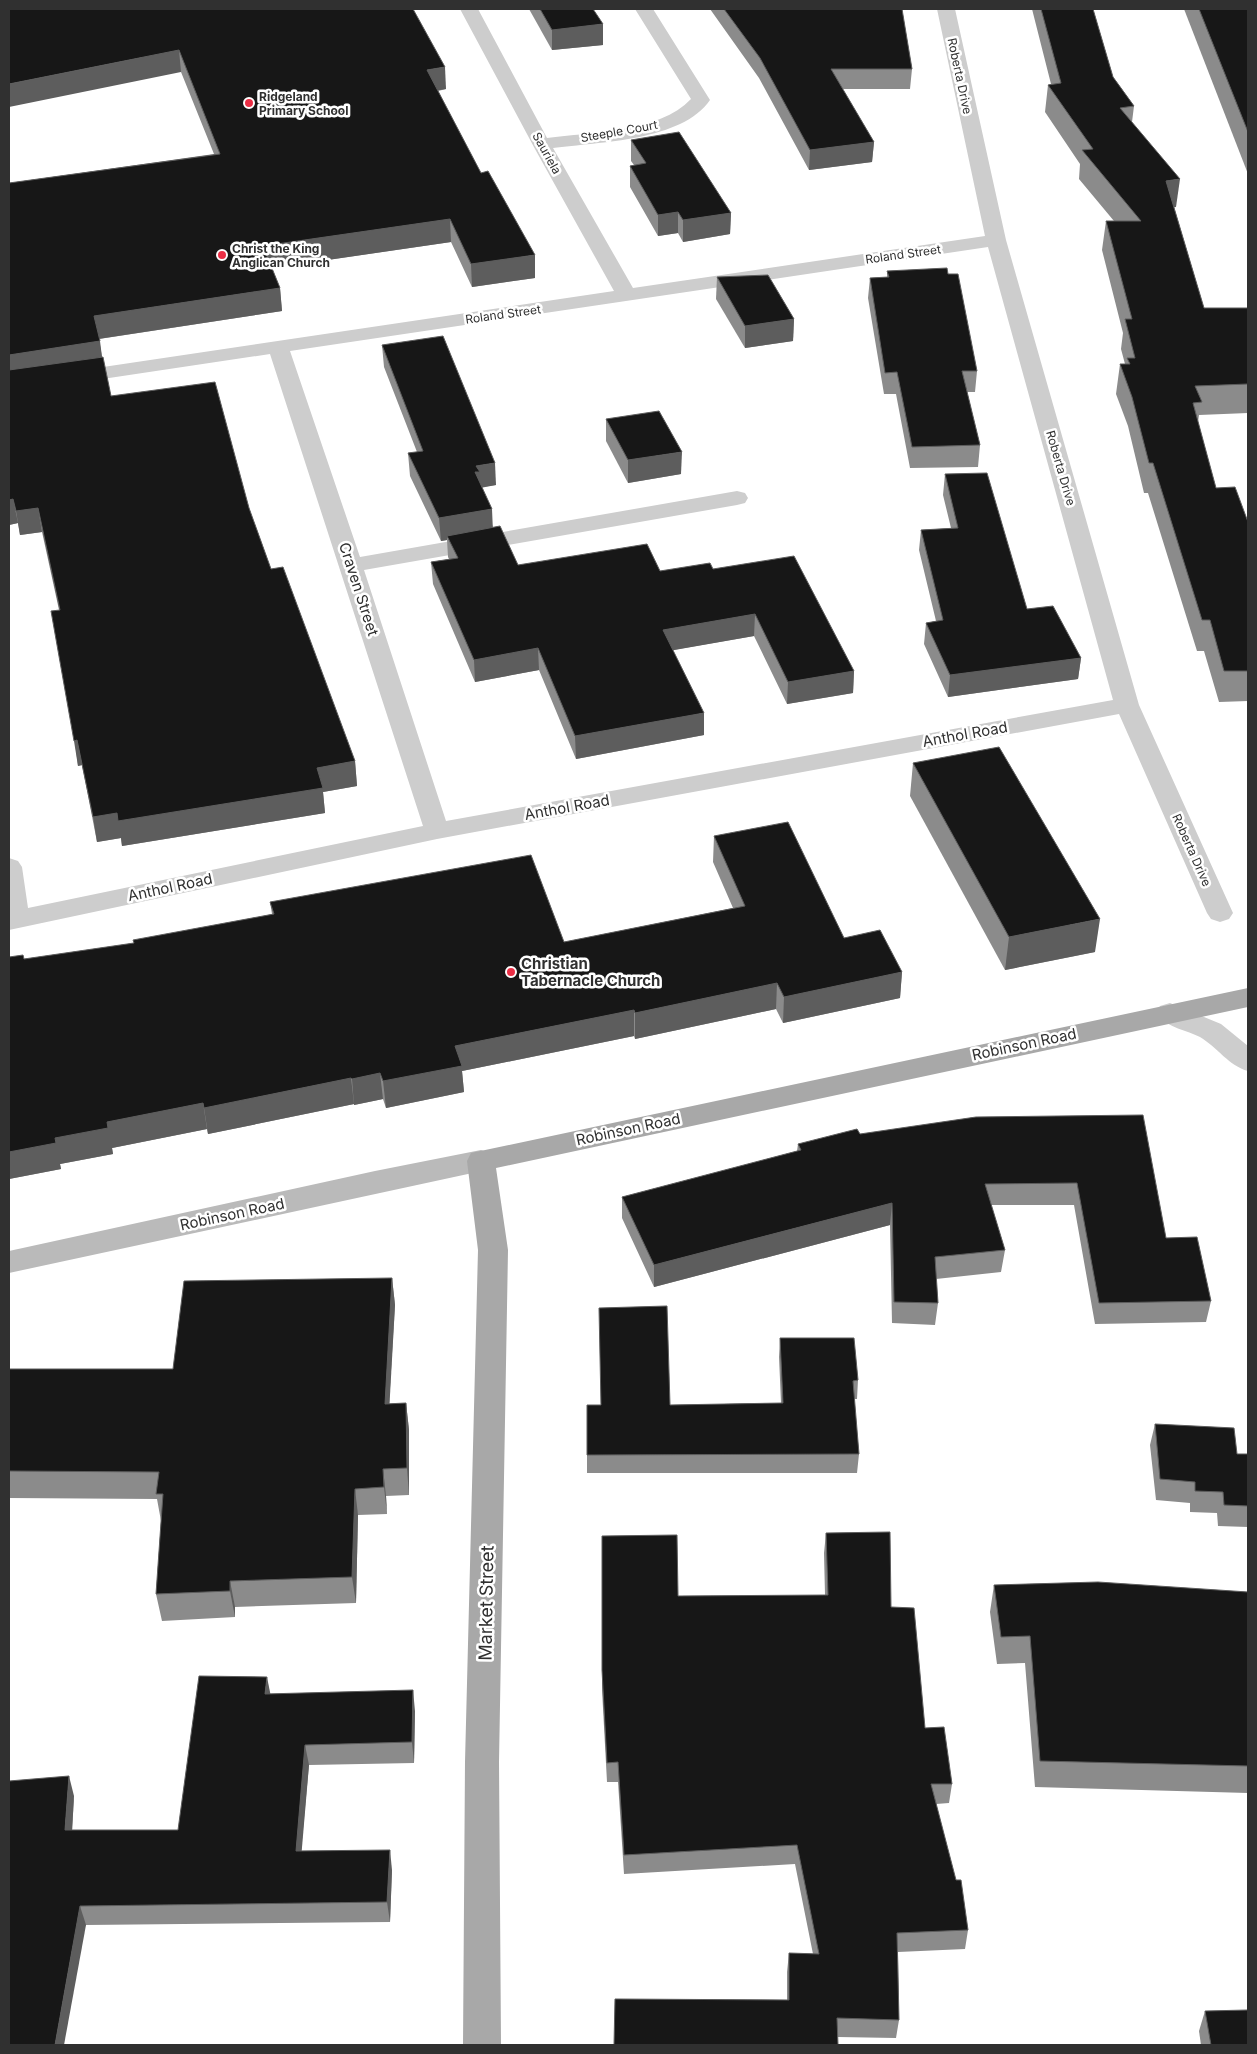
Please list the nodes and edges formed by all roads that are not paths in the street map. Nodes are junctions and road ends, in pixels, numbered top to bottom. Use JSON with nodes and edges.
{"nodes":[{"id":1,"x":469,"y":9,"type":"edge"},
{"id":2,"x":644,"y":9,"type":"edge"},
{"id":3,"x":946,"y":9,"type":"edge"},
{"id":4,"x":542,"y":144,"type":"junction"},
{"id":5,"x":996,"y":240,"type":"junction"},
{"id":6,"x":627,"y":295,"type":"junction"},
{"id":7,"x":278,"y":347,"type":"junction"},
{"id":8,"x":9,"y":387,"type":"edge"},
{"id":9,"x":737,"y":498,"type":"dead end"},
{"id":10,"x":351,"y":565,"type":"junction"},
{"id":11,"x":1127,"y":705,"type":"junction"},
{"id":12,"x":437,"y":831,"type":"junction"},
{"id":13,"x":9,"y":867,"type":"edge"},
{"id":14,"x":1220,"y":913,"type":"dead end"},
{"id":15,"x":12,"y":920,"type":"edge"},
{"id":16,"x":1248,"y":996,"type":"edge"},
{"id":17,"x":1170,"y":1013,"type":"junction"},
{"id":18,"x":1248,"y":1062,"type":"edge"},
{"id":19,"x":481,"y":1161,"type":"junction"},
{"id":20,"x":9,"y":1262,"type":"edge"},
{"id":21,"x":482,"y":2045,"type":"edge"}],
"edges":[{"from":1,"to":4,"type":"street","name":"Sauriela"},
{"from":2,"to":4,"type":"street","name":"Steeple Court"},
{"from":3,"to":5,"type":"street","name":"Roberta Drive"},
{"from":4,"to":6,"type":"street","name":"Sauriela"},
{"from":5,"to":6,"type":"street","name":"Roland Street"},
{"from":5,"to":11,"type":"street","name":"Roberta Drive"},
{"from":6,"to":7,"type":"street","name":"Roland Street"},
{"from":7,"to":8,"type":"street","name":"Roland Street"},
{"from":7,"to":10,"type":"street","name":"Craven Street"},
{"from":9,"to":10,"type":"street"},
{"from":10,"to":12,"type":"street","name":"Craven Street"},
{"from":11,"to":12,"type":"street","name":"Anthol Road"},
{"from":11,"to":14,"type":"street","name":"Roberta Drive"},
{"from":12,"to":15,"type":"street","name":"Anthol Road"},
{"from":13,"to":15,"type":"street"},
{"from":16,"to":17,"type":"main road","name":"Robinson Road"},
{"from":17,"to":18,"type":"street"},
{"from":17,"to":19,"type":"main road","name":"Robinson Road"},
{"from":19,"to":20,"type":"main road","name":"Robinson Road"},
{"from":19,"to":21,"type":"main road","name":"Market Street"}]}
